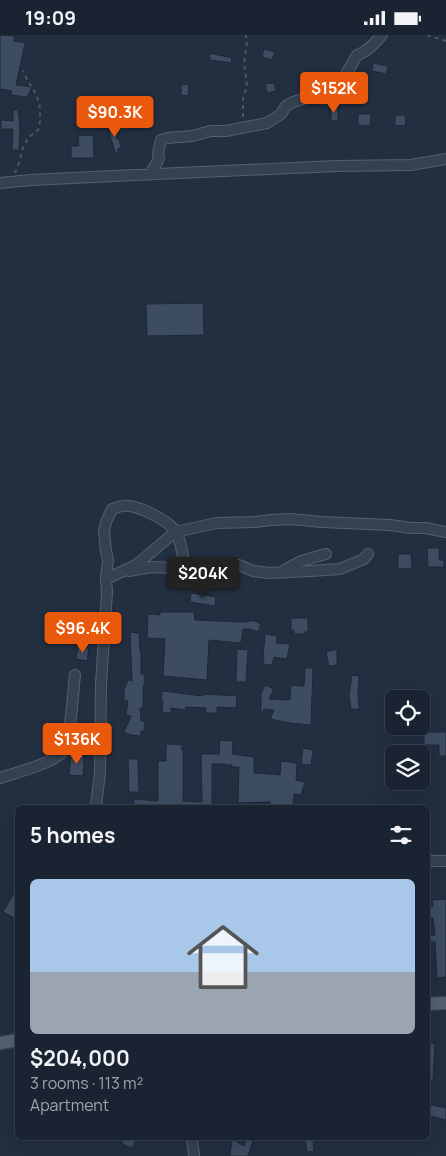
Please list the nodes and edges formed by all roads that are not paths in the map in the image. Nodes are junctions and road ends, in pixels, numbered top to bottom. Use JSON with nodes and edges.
{"nodes":[{"id":1,"x":382,"y":35,"type":"edge"},
{"id":2,"x":446,"y":159,"type":"edge"},
{"id":3,"x":150,"y":174,"type":"junction"},
{"id":4,"x":0,"y":183,"type":"edge"},
{"id":5,"x":175,"y":532,"type":"junction"},
{"id":6,"x":446,"y":532,"type":"edge"},
{"id":7,"x":368,"y":553,"type":"dead end"},
{"id":8,"x":326,"y":554,"type":"dead end"},
{"id":9,"x":195,"y":569,"type":"junction"},
{"id":10,"x":124,"y":571,"type":"junction"},
{"id":11,"x":280,"y":572,"type":"junction"},
{"id":12,"x":106,"y":579,"type":"junction"},
{"id":13,"x":74,"y":675,"type":"dead end"},
{"id":14,"x":0,"y":778,"type":"edge"},
{"id":15,"x":96,"y":805,"type":"edge"},
{"id":16,"x":430,"y":861,"type":"edge"},
{"id":17,"x":446,"y":861,"type":"edge"},
{"id":18,"x":446,"y":1003,"type":"edge"},
{"id":19,"x":430,"y":1004,"type":"edge"},
{"id":20,"x":15,"y":1040,"type":"edge"},
{"id":21,"x":0,"y":1043,"type":"edge"},
{"id":22,"x":192,"y":1140,"type":"edge"},
{"id":23,"x":194,"y":1156,"type":"edge"}],
"edges":[{"from":1,"to":3,"type":"street"},
{"from":2,"to":3,"type":"street"},
{"from":3,"to":4,"type":"street"},
{"from":5,"to":6,"type":"street"},
{"from":5,"to":9,"type":"street"},
{"from":5,"to":10,"type":"street"},
{"from":5,"to":12,"type":"street"},
{"from":7,"to":11,"type":"street"},
{"from":8,"to":11,"type":"street"},
{"from":9,"to":10,"type":"street"},
{"from":9,"to":11,"type":"street"},
{"from":10,"to":12,"type":"street"},
{"from":12,"to":15,"type":"street"},
{"from":13,"to":14,"type":"street"},
{"from":16,"to":17,"type":"street"},
{"from":18,"to":19,"type":"main road"},
{"from":20,"to":21,"type":"main road"},
{"from":22,"to":23,"type":"street"}]}
